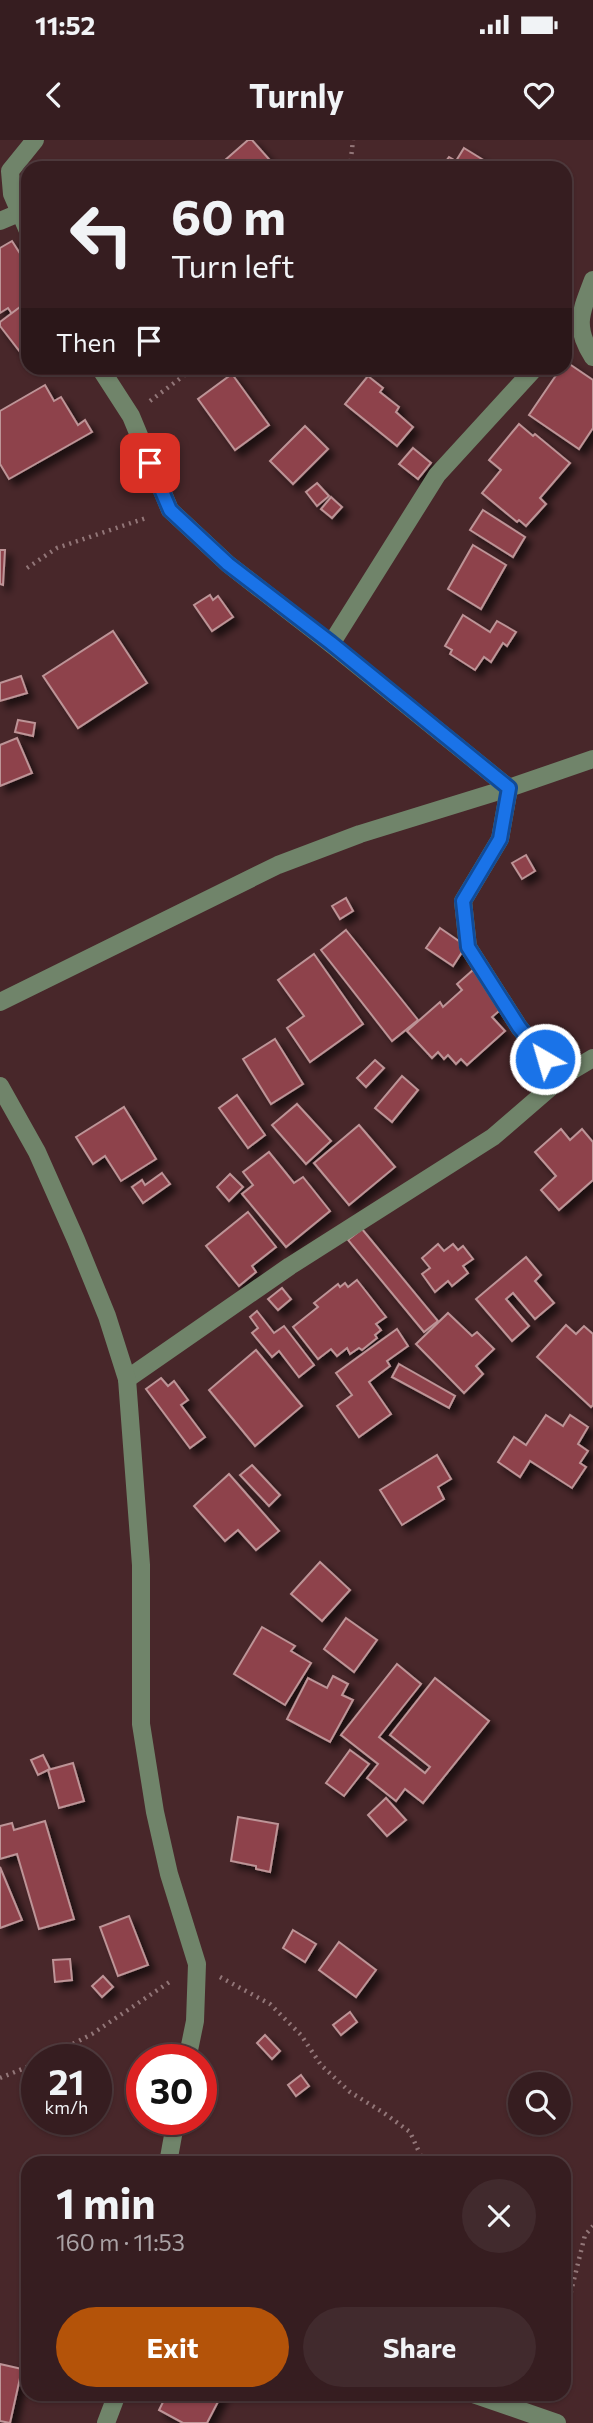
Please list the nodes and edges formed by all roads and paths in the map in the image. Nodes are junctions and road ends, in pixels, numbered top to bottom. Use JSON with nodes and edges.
{"nodes":[{"id":1,"x":35,"y":140,"type":"edge"},
{"id":2,"x":353,"y":140,"type":"edge"},
{"id":3,"x":351,"y":161,"type":"edge"},
{"id":4,"x":19,"y":213,"type":"junction"},
{"id":5,"x":21,"y":217,"type":"edge"},
{"id":6,"x":0,"y":221,"type":"edge"},
{"id":7,"x":593,"y":280,"type":"edge"},
{"id":8,"x":593,"y":357,"type":"edge"},
{"id":9,"x":105,"y":375,"type":"edge"},
{"id":10,"x":185,"y":375,"type":"edge"},
{"id":11,"x":529,"y":375,"type":"edge"},
{"id":12,"x":131,"y":416,"type":"junction"},
{"id":13,"x":170,"y":510,"type":"junction"},
{"id":14,"x":27,"y":568,"type":"dead end"},
{"id":15,"x":331,"y":643,"type":"junction"},
{"id":16,"x":593,"y":759,"type":"edge"},
{"id":17,"x":509,"y":788,"type":"junction"},
{"id":18,"x":0,"y":1002,"type":"edge"},
{"id":19,"x":593,"y":1058,"type":"edge"},
{"id":20,"x":566,"y":1074,"type":"junction"},
{"id":21,"x":0,"y":1086,"type":"edge"},
{"id":22,"x":127,"y":1379,"type":"junction"},
{"id":23,"x":197,"y":1964,"type":"junction"},
{"id":24,"x":73,"y":2044,"type":"edge"},
{"id":25,"x":190,"y":2044,"type":"edge"},
{"id":26,"x":21,"y":2069,"type":"edge"},
{"id":27,"x":0,"y":2078,"type":"edge"},
{"id":28,"x":173,"y":2135,"type":"edge"},
{"id":29,"x":169,"y":2156,"type":"edge"},
{"id":30,"x":421,"y":2156,"type":"edge"},
{"id":31,"x":593,"y":2227,"type":"edge"},
{"id":32,"x":571,"y":2292,"type":"edge"},
{"id":33,"x":114,"y":2401,"type":"edge"},
{"id":34,"x":493,"y":2401,"type":"edge"},
{"id":35,"x":106,"y":2423,"type":"edge"},
{"id":36,"x":557,"y":2423,"type":"edge"}],
"edges":[{"from":1,"to":4,"type":"street"},
{"from":2,"to":3,"type":"path"},
{"from":4,"to":5,"type":"street"},
{"from":4,"to":6,"type":"street"},
{"from":7,"to":8,"type":"street"},
{"from":9,"to":12,"type":"street"},
{"from":10,"to":12,"type":"path"},
{"from":11,"to":15,"type":"street"},
{"from":12,"to":13,"type":"street"},
{"from":13,"to":14,"type":"path"},
{"from":13,"to":15,"type":"street"},
{"from":15,"to":17,"type":"street"},
{"from":16,"to":17,"type":"street"},
{"from":17,"to":18,"type":"street"},
{"from":17,"to":20,"type":"street"},
{"from":19,"to":20,"type":"street"},
{"from":20,"to":22,"type":"street"},
{"from":21,"to":22,"type":"street"},
{"from":22,"to":23,"type":"street"},
{"from":23,"to":24,"type":"path"},
{"from":23,"to":25,"type":"street"},
{"from":23,"to":30,"type":"path"},
{"from":26,"to":27,"type":"path"},
{"from":28,"to":29,"type":"street"},
{"from":31,"to":32,"type":"path"},
{"from":33,"to":35,"type":"street"},
{"from":34,"to":36,"type":"street"}]}
